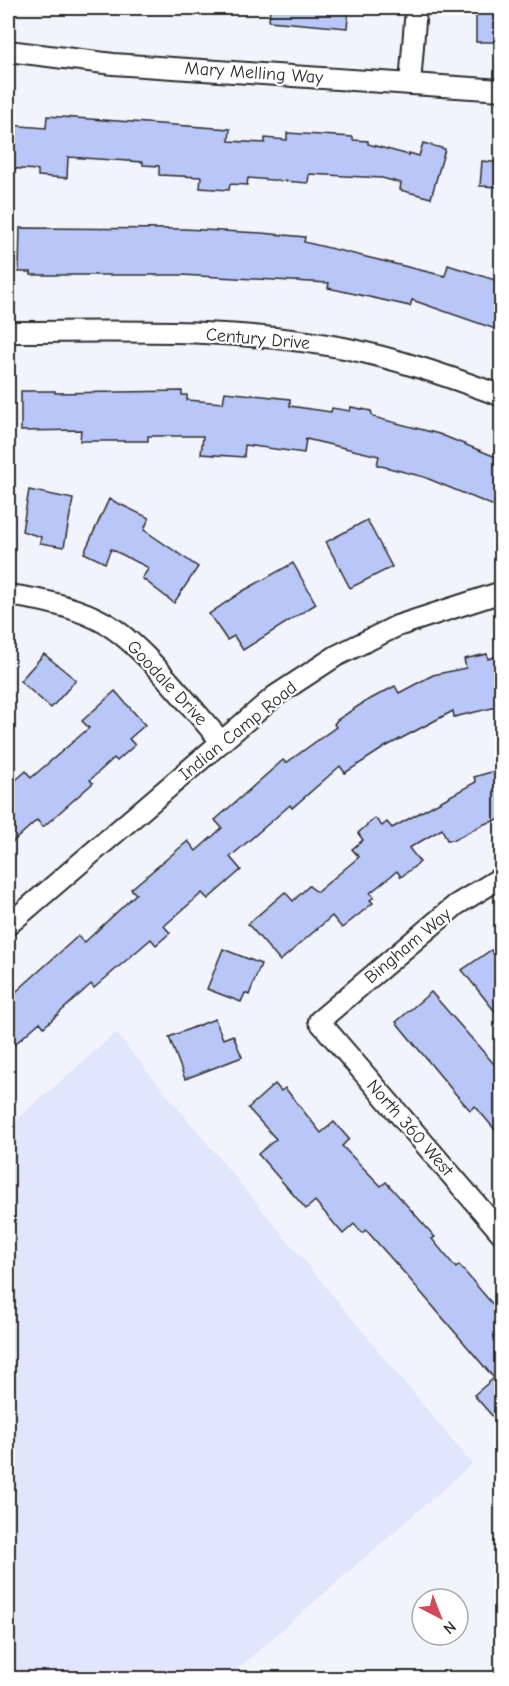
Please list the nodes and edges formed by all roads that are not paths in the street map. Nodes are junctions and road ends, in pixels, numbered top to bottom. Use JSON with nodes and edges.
{"nodes":[{"id":1,"x":416,"y":8,"type":"edge"},
{"id":2,"x":8,"y":51,"type":"edge"},
{"id":3,"x":410,"y":84,"type":"junction"},
{"id":4,"x":501,"y":90,"type":"edge"},
{"id":5,"x":8,"y":332,"type":"edge"},
{"id":6,"x":501,"y":396,"type":"edge"},
{"id":7,"x":501,"y":592,"type":"edge"},
{"id":8,"x":8,"y":595,"type":"edge"},
{"id":9,"x":222,"y":742,"type":"junction"},
{"id":10,"x":501,"y":877,"type":"edge"},
{"id":11,"x":8,"y":925,"type":"edge"},
{"id":12,"x":319,"y":1021,"type":"joint"},
{"id":13,"x":501,"y":1234,"type":"edge"}],
"edges":[{"from":1,"to":3,"type":"street"},
{"from":2,"to":3,"type":"street","name":"Mary Melling Way"},
{"from":3,"to":4,"type":"street","name":"Mary Melling Way"},
{"from":5,"to":6,"type":"street","name":"Century Drive"},
{"from":7,"to":9,"type":"street","name":"Indian Camp Road"},
{"from":8,"to":9,"type":"street","name":"Goodale Drive"},
{"from":9,"to":11,"type":"street","name":"Indian Camp Road"},
{"from":10,"to":12,"type":"street","name":"Bingham Way"},
{"from":12,"to":13,"type":"street","name":"North 360 West"}]}
